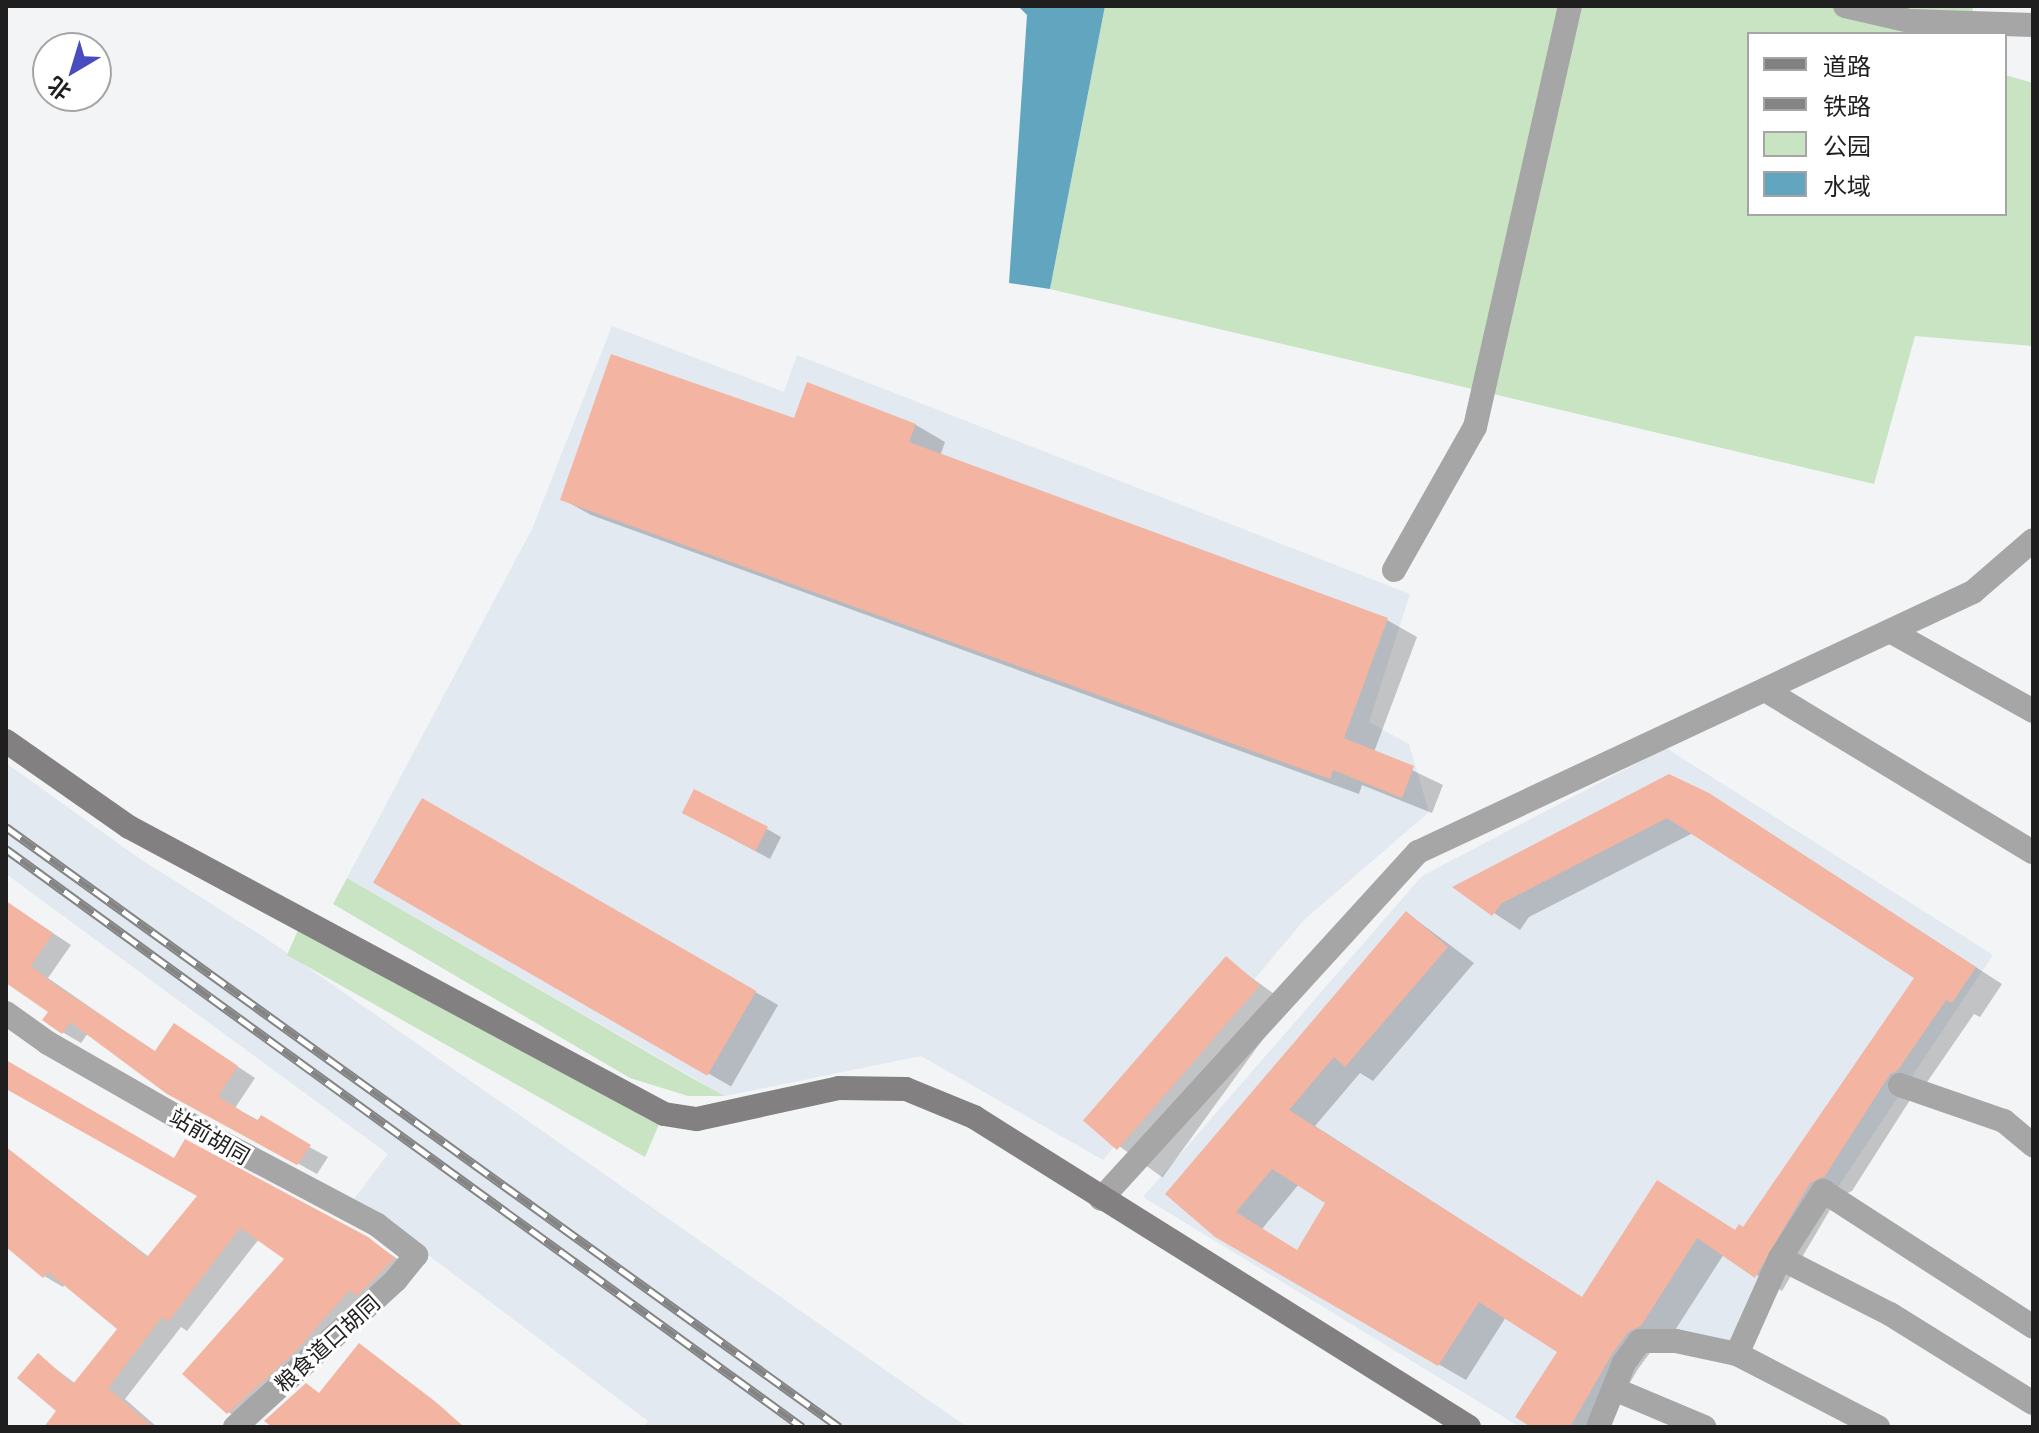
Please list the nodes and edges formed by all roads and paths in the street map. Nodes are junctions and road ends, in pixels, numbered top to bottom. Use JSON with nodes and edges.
{"nodes":[{"id":1,"x":1570,"y":6,"type":"edge"},
{"id":2,"x":1845,"y":6,"type":"edge"},
{"id":3,"x":2033,"y":25,"type":"edge"},
{"id":4,"x":2033,"y":540,"type":"edge"},
{"id":5,"x":1394,"y":570,"type":"dead end"},
{"id":6,"x":1890,"y":631,"type":"junction"},
{"id":7,"x":1765,"y":690,"type":"junction"},
{"id":8,"x":2033,"y":711,"type":"edge"},
{"id":9,"x":6,"y":741,"type":"edge"},
{"id":10,"x":2033,"y":852,"type":"edge"},
{"id":11,"x":6,"y":1013,"type":"edge"},
{"id":12,"x":1900,"y":1085,"type":"dead end"},
{"id":13,"x":2033,"y":1145,"type":"edge"},
{"id":14,"x":1101,"y":1199,"type":"junction"},
{"id":15,"x":416,"y":1255,"type":"joint"},
{"id":16,"x":1780,"y":1258,"type":"junction"},
{"id":17,"x":2033,"y":1327,"type":"edge"},
{"id":18,"x":1737,"y":1354,"type":"junction"},
{"id":19,"x":1614,"y":1389,"type":"junction"},
{"id":20,"x":2033,"y":1403,"type":"edge"},
{"id":21,"x":235,"y":1427,"type":"edge"},
{"id":22,"x":1469,"y":1427,"type":"edge"},
{"id":23,"x":1598,"y":1427,"type":"edge"},
{"id":24,"x":1704,"y":1427,"type":"edge"},
{"id":25,"x":1878,"y":1427,"type":"edge"}],
"edges":[{"from":1,"to":5,"type":"street"},
{"from":2,"to":3,"type":"street"},
{"from":4,"to":6,"type":"street"},
{"from":6,"to":7,"type":"street"},
{"from":6,"to":8,"type":"street"},
{"from":7,"to":10,"type":"street"},
{"from":7,"to":14,"type":"street"},
{"from":9,"to":14,"type":"street"},
{"from":11,"to":15,"type":"street","name":"站前胡同"},
{"from":12,"to":13,"type":"street"},
{"from":14,"to":22,"type":"street"},
{"from":15,"to":21,"type":"street","name":"粮食道口胡同"},
{"from":16,"to":17,"type":"street"},
{"from":16,"to":18,"type":"street"},
{"from":16,"to":20,"type":"street"},
{"from":18,"to":19,"type":"street"},
{"from":18,"to":25,"type":"street"},
{"from":19,"to":23,"type":"street"},
{"from":19,"to":24,"type":"street"}]}
